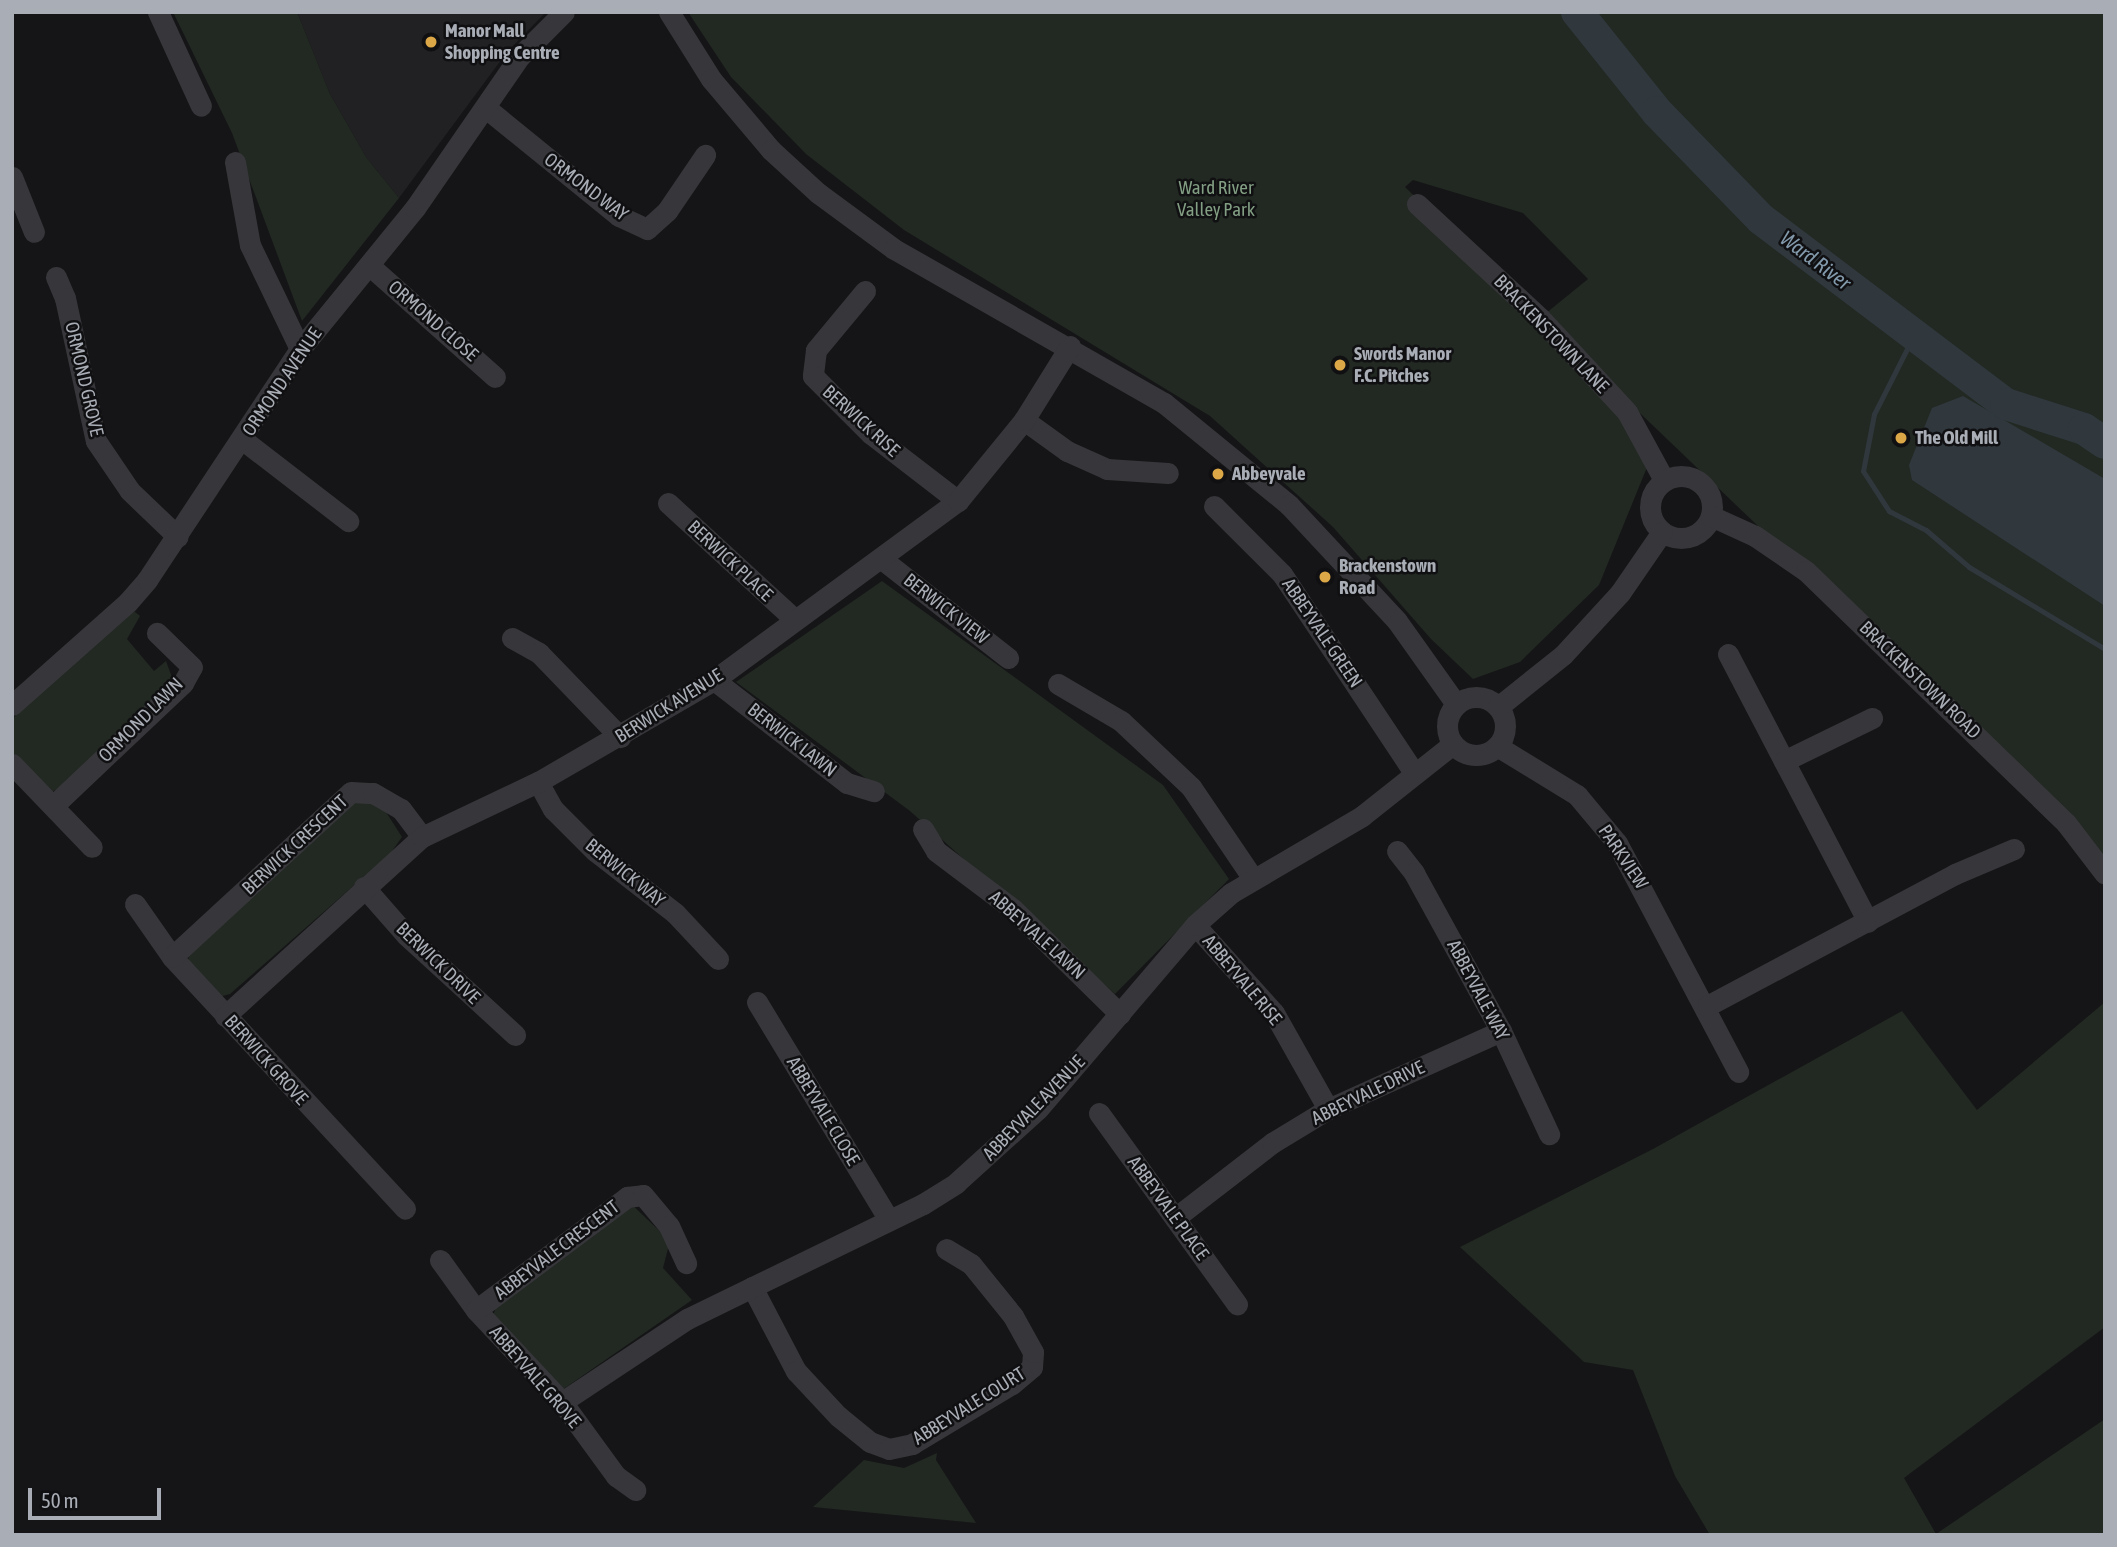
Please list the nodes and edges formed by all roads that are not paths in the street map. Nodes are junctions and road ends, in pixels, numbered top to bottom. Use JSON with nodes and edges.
{"nodes":[{"id":1,"x":158,"y":12,"type":"edge"},
{"id":2,"x":564,"y":12,"type":"edge"},
{"id":3,"x":668,"y":12,"type":"edge"},
{"id":4,"x":201,"y":106,"type":"dead end"},
{"id":5,"x":486,"y":108,"type":"junction"},
{"id":6,"x":705,"y":155,"type":"dead end"},
{"id":7,"x":235,"y":162,"type":"dead end"},
{"id":8,"x":12,"y":177,"type":"edge"},
{"id":9,"x":1417,"y":204,"type":"dead end"},
{"id":10,"x":34,"y":232,"type":"dead end"},
{"id":11,"x":370,"y":266,"type":"junction"},
{"id":12,"x":56,"y":277,"type":"dead end"},
{"id":13,"x":865,"y":291,"type":"dead end"},
{"id":14,"x":1069,"y":346,"type":"junction"},
{"id":15,"x":300,"y":349,"type":"junction"},
{"id":16,"x":495,"y":377,"type":"dead end"},
{"id":17,"x":1024,"y":420,"type":"junction"},
{"id":18,"x":243,"y":440,"type":"junction"},
{"id":19,"x":1168,"y":473,"type":"dead end"},
{"id":20,"x":1664,"y":480,"type":"junction"},
{"id":21,"x":958,"y":501,"type":"junction"},
{"id":22,"x":668,"y":503,"type":"dead end"},
{"id":23,"x":1214,"y":506,"type":"dead end"},
{"id":24,"x":1711,"y":516,"type":"junction"},
{"id":25,"x":348,"y":521,"type":"dead end"},
{"id":26,"x":1662,"y":532,"type":"junction"},
{"id":27,"x":178,"y":537,"type":"junction"},
{"id":28,"x":883,"y":560,"type":"junction"},
{"id":29,"x":793,"y":618,"type":"junction"},
{"id":30,"x":157,"y":633,"type":"dead end"},
{"id":31,"x":512,"y":638,"type":"dead end"},
{"id":32,"x":1728,"y":654,"type":"dead end"},
{"id":33,"x":1008,"y":658,"type":"dead end"},
{"id":34,"x":714,"y":680,"type":"junction"},
{"id":35,"x":1058,"y":684,"type":"dead end"},
{"id":36,"x":1456,"y":704,"type":"junction"},
{"id":37,"x":12,"y":705,"type":"edge"},
{"id":38,"x":1498,"y":707,"type":"junction"},
{"id":39,"x":1872,"y":718,"type":"dead end"},
{"id":40,"x":620,"y":737,"type":"junction"},
{"id":41,"x":1453,"y":744,"type":"junction"},
{"id":42,"x":1497,"y":746,"type":"junction"},
{"id":43,"x":1784,"y":761,"type":"junction"},
{"id":44,"x":12,"y":764,"type":"edge"},
{"id":45,"x":1414,"y":773,"type":"junction"},
{"id":46,"x":538,"y":782,"type":"junction"},
{"id":47,"x":874,"y":791,"type":"dead end"},
{"id":48,"x":53,"y":806,"type":"junction"},
{"id":49,"x":923,"y":830,"type":"dead end"},
{"id":50,"x":422,"y":837,"type":"junction"},
{"id":51,"x":92,"y":846,"type":"dead end"},
{"id":52,"x":2014,"y":849,"type":"dead end"},
{"id":53,"x":1397,"y":851,"type":"dead end"},
{"id":54,"x":2105,"y":874,"type":"edge"},
{"id":55,"x":1252,"y":877,"type":"junction"},
{"id":56,"x":364,"y":887,"type":"junction"},
{"id":57,"x":135,"y":904,"type":"dead end"},
{"id":58,"x":1868,"y":922,"type":"junction"},
{"id":59,"x":1195,"y":925,"type":"junction"},
{"id":60,"x":172,"y":957,"type":"junction"},
{"id":61,"x":718,"y":959,"type":"dead end"},
{"id":62,"x":757,"y":1002,"type":"dead end"},
{"id":63,"x":1707,"y":1006,"type":"junction"},
{"id":64,"x":1120,"y":1014,"type":"junction"},
{"id":65,"x":225,"y":1016,"type":"junction"},
{"id":66,"x":1501,"y":1031,"type":"junction"},
{"id":67,"x":514,"y":1035,"type":"dead end"},
{"id":68,"x":1738,"y":1072,"type":"dead end"},
{"id":69,"x":1328,"y":1109,"type":"junction"},
{"id":70,"x":1099,"y":1113,"type":"dead end"},
{"id":71,"x":1549,"y":1134,"type":"dead end"},
{"id":72,"x":405,"y":1209,"type":"dead end"},
{"id":73,"x":1175,"y":1219,"type":"junction"},
{"id":74,"x":889,"y":1220,"type":"junction"},
{"id":75,"x":946,"y":1249,"type":"dead end"},
{"id":76,"x":440,"y":1260,"type":"dead end"},
{"id":77,"x":686,"y":1263,"type":"dead end"},
{"id":78,"x":752,"y":1287,"type":"junction"},
{"id":79,"x":1237,"y":1304,"type":"dead end"},
{"id":80,"x":476,"y":1310,"type":"junction"},
{"id":81,"x":562,"y":1402,"type":"junction"},
{"id":82,"x":635,"y":1490,"type":"dead end"}],
"edges":[{"from":1,"to":4,"type":"street"},
{"from":2,"to":5,"type":"street","name":"ORMOND AVENUE"},
{"from":3,"to":14,"type":"street"},
{"from":5,"to":6,"type":"street","name":"ORMOND WAY"},
{"from":5,"to":11,"type":"street","name":"ORMOND AVENUE"},
{"from":7,"to":15,"type":"street"},
{"from":8,"to":10,"type":"street"},
{"from":9,"to":20,"type":"street","name":"BRACKENSTOWN LANE"},
{"from":11,"to":15,"type":"street","name":"ORMOND AVENUE"},
{"from":11,"to":16,"type":"street","name":"ORMOND CLOSE"},
{"from":12,"to":27,"type":"street","name":"ORMOND GROVE"},
{"from":13,"to":21,"type":"street","name":"BERWICK RISE"},
{"from":14,"to":17,"type":"street","name":"BERWICK AVENUE"},
{"from":14,"to":36,"type":"street"},
{"from":15,"to":18,"type":"street","name":"ORMOND AVENUE"},
{"from":17,"to":19,"type":"street"},
{"from":17,"to":21,"type":"street","name":"BERWICK AVENUE"},
{"from":18,"to":25,"type":"street"},
{"from":18,"to":27,"type":"street","name":"ORMOND AVENUE"},
{"from":20,"to":24,"type":"street"},
{"from":20,"to":26,"type":"street"},
{"from":21,"to":28,"type":"street","name":"BERWICK AVENUE"},
{"from":22,"to":29,"type":"street","name":"BERWICK PLACE"},
{"from":23,"to":45,"type":"street","name":"ABBEYVALE GREEN"},
{"from":24,"to":26,"type":"street"},
{"from":24,"to":54,"type":"street","name":"BRACKENSTOWN ROAD"},
{"from":26,"to":38,"type":"street"},
{"from":27,"to":37,"type":"street","name":"ORMOND AVENUE"},
{"from":28,"to":29,"type":"street","name":"BERWICK AVENUE"},
{"from":28,"to":33,"type":"street","name":"BERWICK VIEW"},
{"from":29,"to":34,"type":"street","name":"BERWICK AVENUE"},
{"from":30,"to":48,"type":"street","name":"ORMOND LAWN"},
{"from":31,"to":40,"type":"street"},
{"from":32,"to":43,"type":"street"},
{"from":34,"to":40,"type":"street","name":"BERWICK AVENUE"},
{"from":34,"to":47,"type":"street","name":"BERWICK LAWN"},
{"from":35,"to":55,"type":"street"},
{"from":36,"to":38,"type":"street"},
{"from":36,"to":41,"type":"street"},
{"from":38,"to":42,"type":"street"},
{"from":39,"to":43,"type":"street"},
{"from":40,"to":46,"type":"street","name":"BERWICK AVENUE"},
{"from":41,"to":42,"type":"street"},
{"from":41,"to":45,"type":"street","name":"ABBEYVALE AVENUE"},
{"from":42,"to":63,"type":"street","name":"PARKVIEW"},
{"from":43,"to":58,"type":"street"},
{"from":44,"to":48,"type":"street"},
{"from":45,"to":55,"type":"street","name":"ABBEYVALE AVENUE"},
{"from":46,"to":50,"type":"street","name":"BERWICK AVENUE"},
{"from":46,"to":61,"type":"street","name":"BERWICK WAY"},
{"from":48,"to":51,"type":"street"},
{"from":49,"to":64,"type":"street","name":"ABBEYVALE LAWN"},
{"from":50,"to":56,"type":"street","name":"BERWICK AVENUE"},
{"from":50,"to":60,"type":"street","name":"BERWICK CRESCENT"},
{"from":52,"to":58,"type":"street"},
{"from":53,"to":66,"type":"street","name":"ABBEYVALE WAY"},
{"from":55,"to":59,"type":"street","name":"ABBEYVALE AVENUE"},
{"from":56,"to":65,"type":"street","name":"BERWICK AVENUE"},
{"from":56,"to":67,"type":"street","name":"BERWICK DRIVE"},
{"from":57,"to":60,"type":"street","name":"BERWICK GROVE"},
{"from":58,"to":63,"type":"street"},
{"from":59,"to":64,"type":"street","name":"ABBEYVALE AVENUE"},
{"from":59,"to":69,"type":"street","name":"ABBEYVALE RISE"},
{"from":60,"to":65,"type":"street","name":"BERWICK GROVE"},
{"from":62,"to":74,"type":"street","name":"ABBEYVALE CLOSE"},
{"from":63,"to":68,"type":"street","name":"PARKVIEW"},
{"from":64,"to":74,"type":"street","name":"ABBEYVALE AVENUE"},
{"from":65,"to":72,"type":"street","name":"BERWICK GROVE"},
{"from":66,"to":69,"type":"street","name":"ABBEYVALE DRIVE"},
{"from":66,"to":71,"type":"street","name":"ABBEYVALE WAY"},
{"from":69,"to":73,"type":"street","name":"ABBEYVALE DRIVE"},
{"from":70,"to":73,"type":"street","name":"ABBEYVALE PLACE"},
{"from":73,"to":79,"type":"street","name":"ABBEYVALE PLACE"},
{"from":74,"to":78,"type":"street","name":"ABBEYVALE AVENUE"},
{"from":75,"to":78,"type":"street","name":"ABBEYVALE COURT"},
{"from":76,"to":80,"type":"street","name":"ABBEYVALE GROVE"},
{"from":77,"to":80,"type":"street","name":"ABBEYVALE CRESCENT"},
{"from":78,"to":81,"type":"street","name":"ABBEYVALE AVENUE"},
{"from":80,"to":81,"type":"street","name":"ABBEYVALE GROVE"},
{"from":81,"to":82,"type":"street","name":"ABBEYVALE GROVE"}]}
